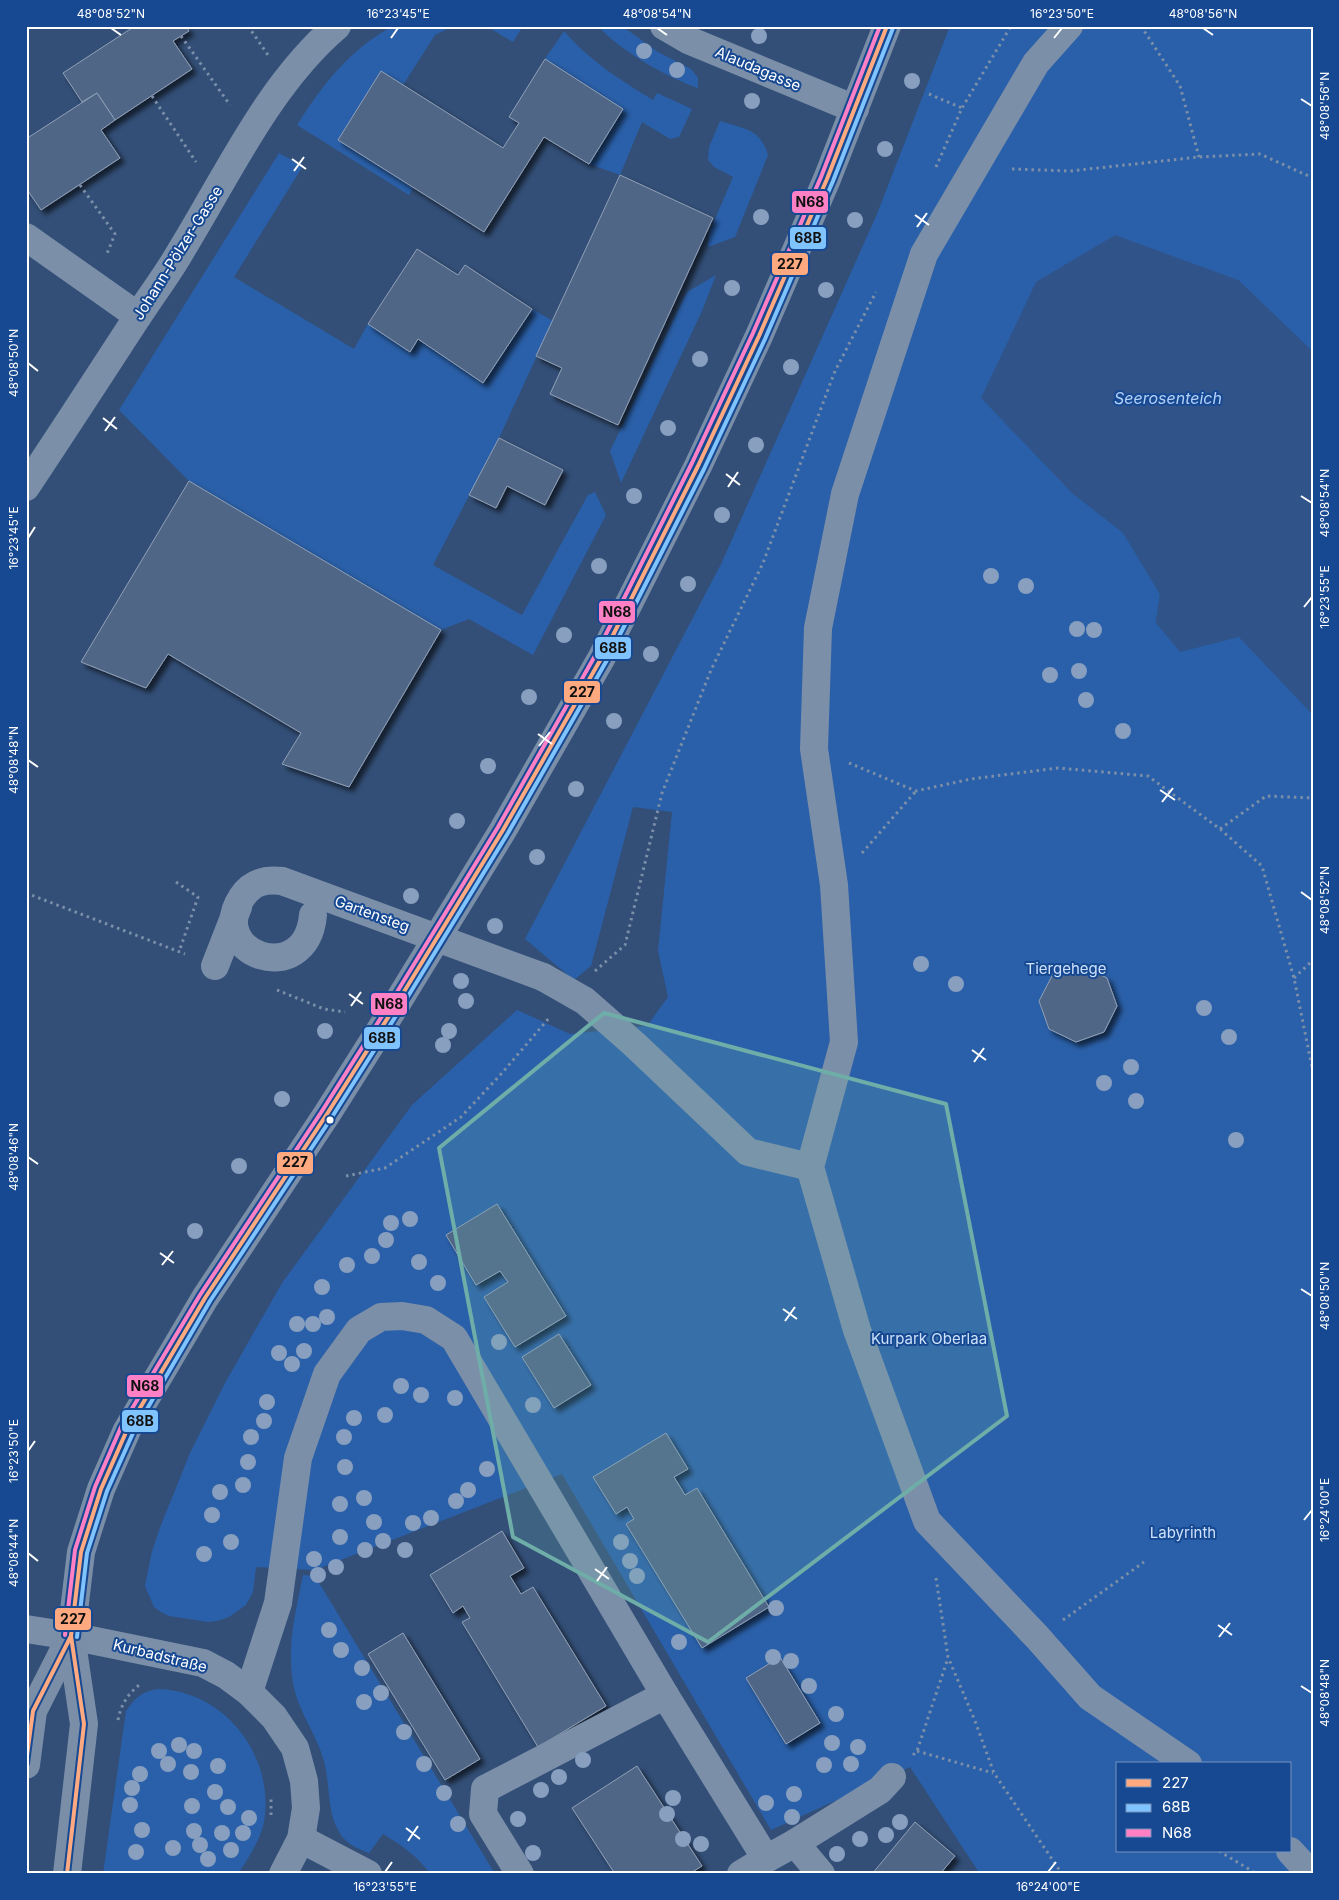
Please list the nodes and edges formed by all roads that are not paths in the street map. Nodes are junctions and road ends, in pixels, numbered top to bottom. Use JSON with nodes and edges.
{"nodes":[{"id":1,"x":337,"y":26,"type":"edge"},
{"id":2,"x":664,"y":26,"type":"edge"},
{"id":3,"x":887,"y":26,"type":"edge"},
{"id":4,"x":1069,"y":26,"type":"edge"},
{"id":5,"x":854,"y":109,"type":"junction"},
{"id":6,"x":26,"y":237,"type":"edge"},
{"id":7,"x":138,"y":316,"type":"junction"},
{"id":8,"x":26,"y":487,"type":"edge"},
{"id":9,"x":215,"y":966,"type":"dead end"},
{"id":10,"x":810,"y":1167,"type":"junction"},
{"id":11,"x":26,"y":1629,"type":"edge"},
{"id":12,"x":71,"y":1636,"type":"junction"},
{"id":13,"x":249,"y":1692,"type":"junction"},
{"id":14,"x":666,"y":1694,"type":"junction"},
{"id":15,"x":1185,"y":1762,"type":"edge"},
{"id":16,"x":26,"y":1765,"type":"edge"},
{"id":17,"x":892,"y":1777,"type":"road end"},
{"id":18,"x":301,"y":1839,"type":"junction"},
{"id":19,"x":795,"y":1843,"type":"junction"},
{"id":20,"x":1291,"y":1852,"type":"edge"},
{"id":21,"x":766,"y":1859,"type":"junction"},
{"id":22,"x":66,"y":1874,"type":"edge"},
{"id":23,"x":283,"y":1874,"type":"edge"},
{"id":24,"x":368,"y":1874,"type":"edge"},
{"id":25,"x":520,"y":1874,"type":"edge"},
{"id":26,"x":741,"y":1874,"type":"edge"},
{"id":27,"x":821,"y":1874,"type":"edge"},
{"id":28,"x":1311,"y":1874,"type":"edge"}],
"edges":[{"from":1,"to":7,"type":"street","name":"Johann-Pölzer-Gasse"},
{"from":2,"to":5,"type":"street","name":"Alaudagasse"},
{"from":3,"to":5,"type":"main road"},
{"from":4,"to":10,"type":"street"},
{"from":5,"to":12,"type":"main road"},
{"from":6,"to":7,"type":"street"},
{"from":7,"to":8,"type":"street","name":"Johann-Pölzer-Gasse"},
{"from":9,"to":10,"type":"street","name":"Gartensteg","bridge":true},
{"from":10,"to":15,"type":"street"},
{"from":11,"to":12,"type":"street","name":"Kurbadstraße"},
{"from":12,"to":13,"type":"street","name":"Kurbadstraße"},
{"from":12,"to":16,"type":"main road"},
{"from":12,"to":22,"type":"main road"},
{"from":13,"to":14,"type":"street"},
{"from":13,"to":18,"type":"street","name":"Kurbadstraße"},
{"from":14,"to":21,"type":"street"},
{"from":14,"to":25,"type":"street"},
{"from":17,"to":19,"type":"street"},
{"from":18,"to":23,"type":"street","name":"Kurbadstraße"},
{"from":18,"to":24,"type":"street"},
{"from":19,"to":21,"type":"street"},
{"from":19,"to":27,"type":"street"},
{"from":20,"to":28,"type":"street"},
{"from":21,"to":26,"type":"street"}]}
